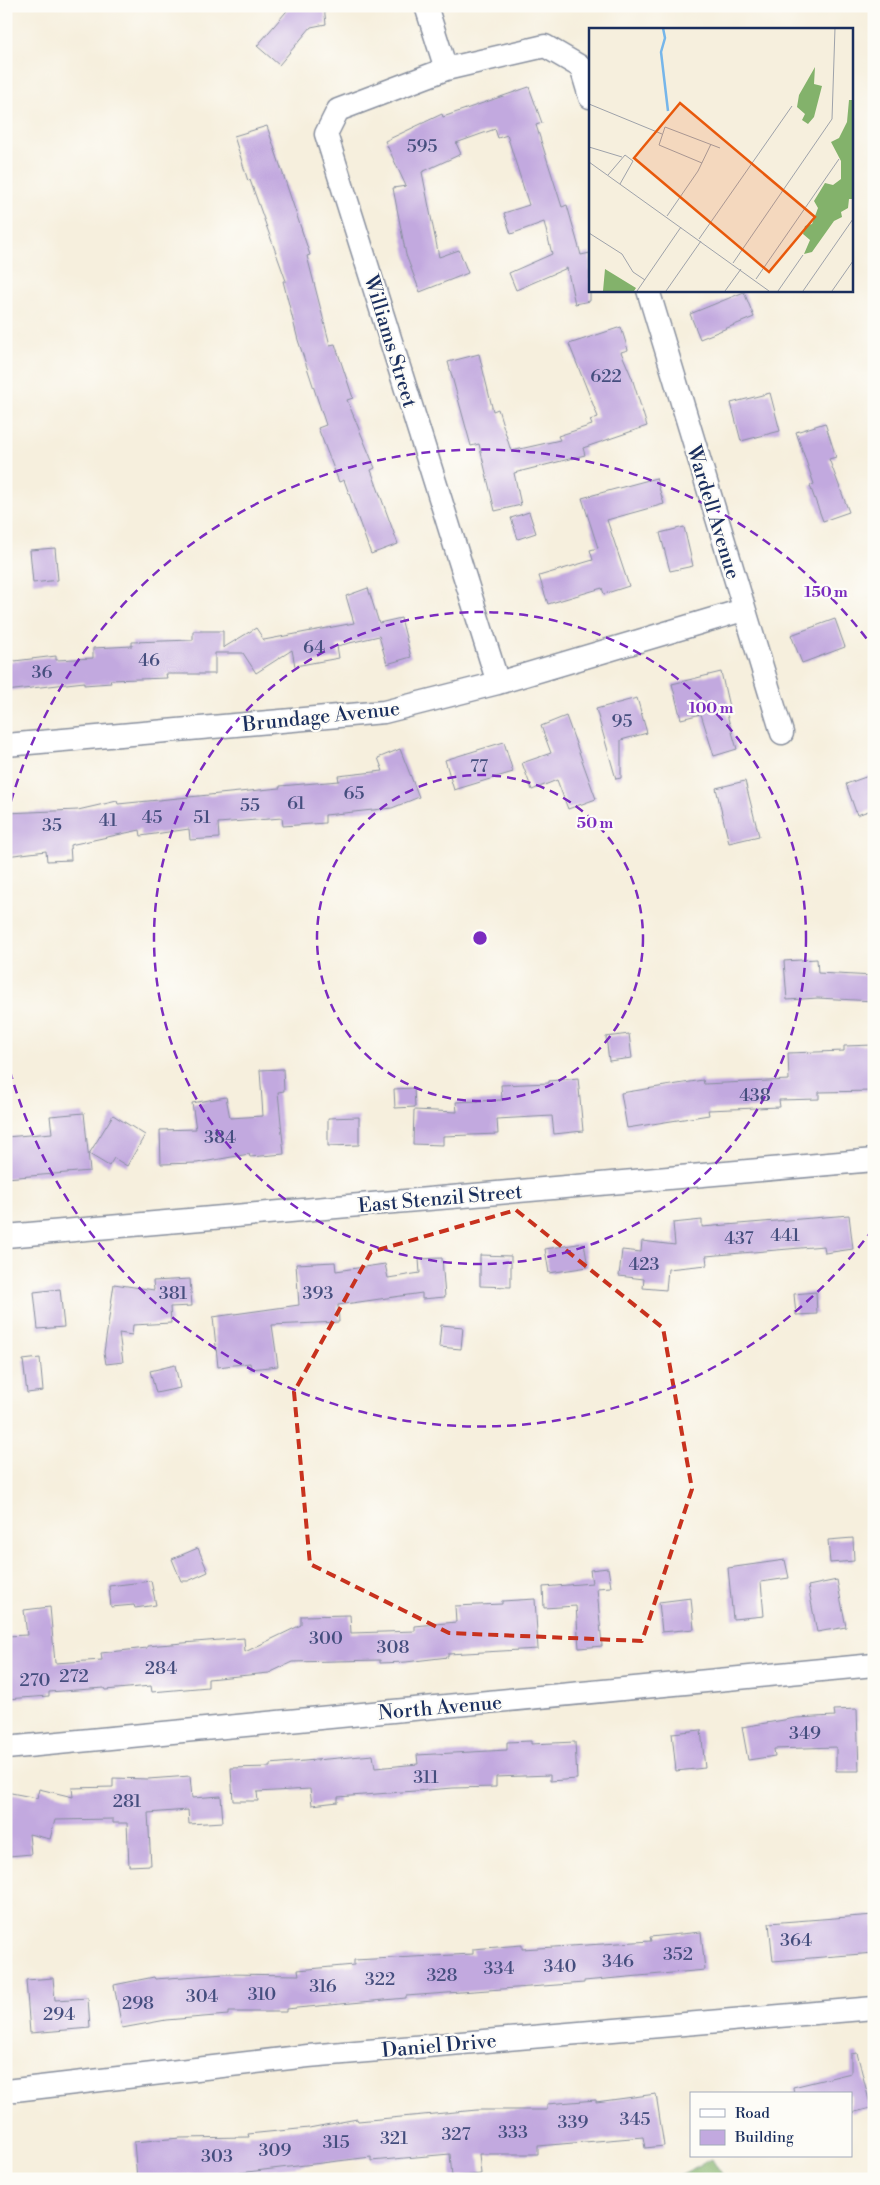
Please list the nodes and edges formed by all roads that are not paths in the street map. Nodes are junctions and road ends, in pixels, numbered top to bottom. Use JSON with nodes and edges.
{"nodes":[{"id":1,"x":426,"y":6,"type":"edge"},
{"id":2,"x":446,"y":69,"type":"junction"},
{"id":3,"x":589,"y":95,"type":"edge"},
{"id":4,"x":648,"y":291,"type":"edge"},
{"id":5,"x":743,"y":610,"type":"junction"},
{"id":6,"x":498,"y":683,"type":"junction"},
{"id":7,"x":782,"y":733,"type":"dead end"},
{"id":8,"x":6,"y":745,"type":"edge"},
{"id":9,"x":874,"y":1160,"type":"edge"},
{"id":10,"x":6,"y":1236,"type":"edge"},
{"id":11,"x":874,"y":1665,"type":"edge"},
{"id":12,"x":6,"y":1748,"type":"edge"},
{"id":13,"x":874,"y":2008,"type":"edge"},
{"id":14,"x":6,"y":2092,"type":"edge"}],
"edges":[{"from":1,"to":2,"type":"street"},
{"from":2,"to":3,"type":"street"},
{"from":2,"to":6,"type":"street","name":"Williams Street"},
{"from":4,"to":5,"type":"street","name":"Wardell Avenue"},
{"from":5,"to":6,"type":"street","name":"Brundage Avenue"},
{"from":5,"to":7,"type":"street","name":"Wardell Avenue"},
{"from":6,"to":8,"type":"street","name":"Brundage Avenue"},
{"from":9,"to":10,"type":"street","name":"East Stenzil Street"},
{"from":11,"to":12,"type":"street","name":"North Avenue"},
{"from":13,"to":14,"type":"street","name":"Daniel Drive"}]}
